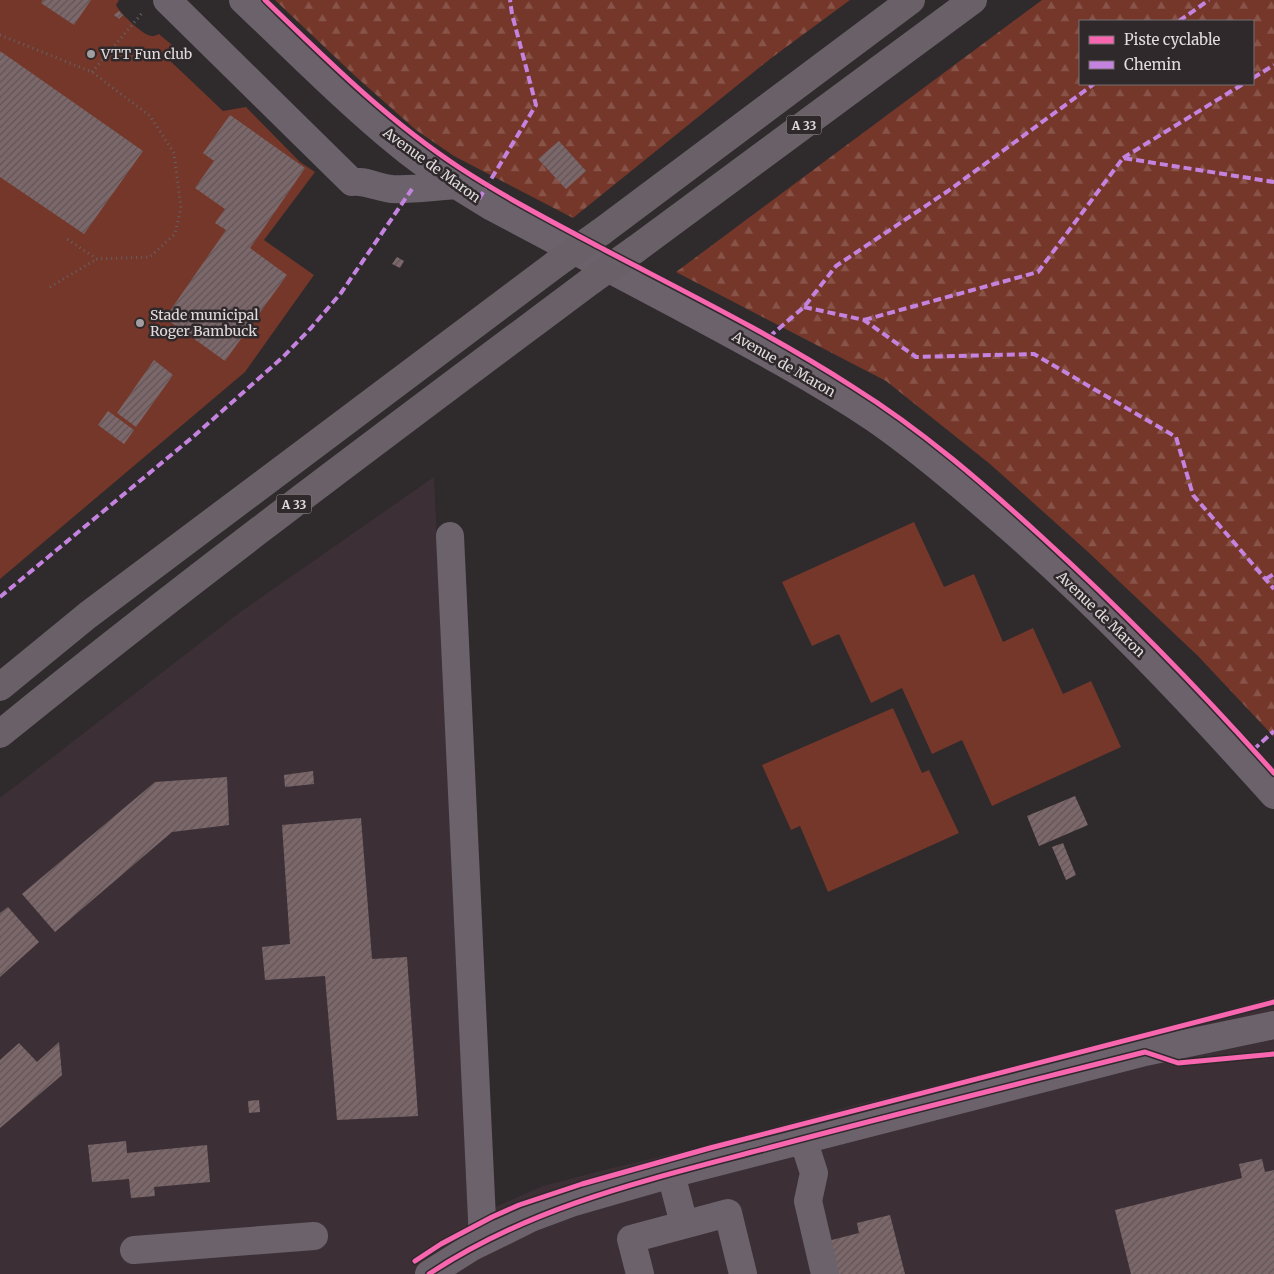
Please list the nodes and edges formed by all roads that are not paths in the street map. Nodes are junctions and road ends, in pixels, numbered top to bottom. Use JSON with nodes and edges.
{"nodes":[{"id":1,"x":243,"y":0,"type":"edge"},
{"id":2,"x":910,"y":0,"type":"edge"},
{"id":3,"x":973,"y":0,"type":"edge"},
{"id":4,"x":156,"y":5,"type":"edge"},
{"id":5,"x":456,"y":185,"type":"junction"},
{"id":6,"x":450,"y":536,"type":"dead end"},
{"id":7,"x":0,"y":687,"type":"edge"},
{"id":8,"x":0,"y":734,"type":"edge"},
{"id":9,"x":1274,"y":795,"type":"edge"},
{"id":10,"x":1274,"y":1025,"type":"edge"},
{"id":11,"x":802,"y":1139,"type":"junction"},
{"id":12,"x":671,"y":1174,"type":"junction"},
{"id":13,"x":684,"y":1224,"type":"junction"},
{"id":14,"x":314,"y":1236,"type":"dead end"},
{"id":15,"x":483,"y":1241,"type":"junction"},
{"id":16,"x":134,"y":1250,"type":"dead end"},
{"id":17,"x":429,"y":1274,"type":"edge"},
{"id":18,"x":640,"y":1274,"type":"edge"},
{"id":19,"x":743,"y":1274,"type":"edge"},
{"id":20,"x":825,"y":1274,"type":"edge"}],
"edges":[{"from":1,"to":5,"type":"street","name":"Avenue de Maron"},
{"from":2,"to":7,"type":"highway","number":"A 33","bridge":true},
{"from":3,"to":8,"type":"highway","number":"A 33","bridge":true},
{"from":4,"to":5,"type":"street"},
{"from":5,"to":9,"type":"street","name":"Avenue de Maron"},
{"from":6,"to":15,"type":"street"},
{"from":10,"to":11,"type":"street"},
{"from":11,"to":12,"type":"street"},
{"from":11,"to":20,"type":"street"},
{"from":12,"to":13,"type":"street"},
{"from":12,"to":15,"type":"street"},
{"from":13,"to":18,"type":"street"},
{"from":13,"to":19,"type":"street"},
{"from":14,"to":16,"type":"street"},
{"from":15,"to":17,"type":"street"}]}
